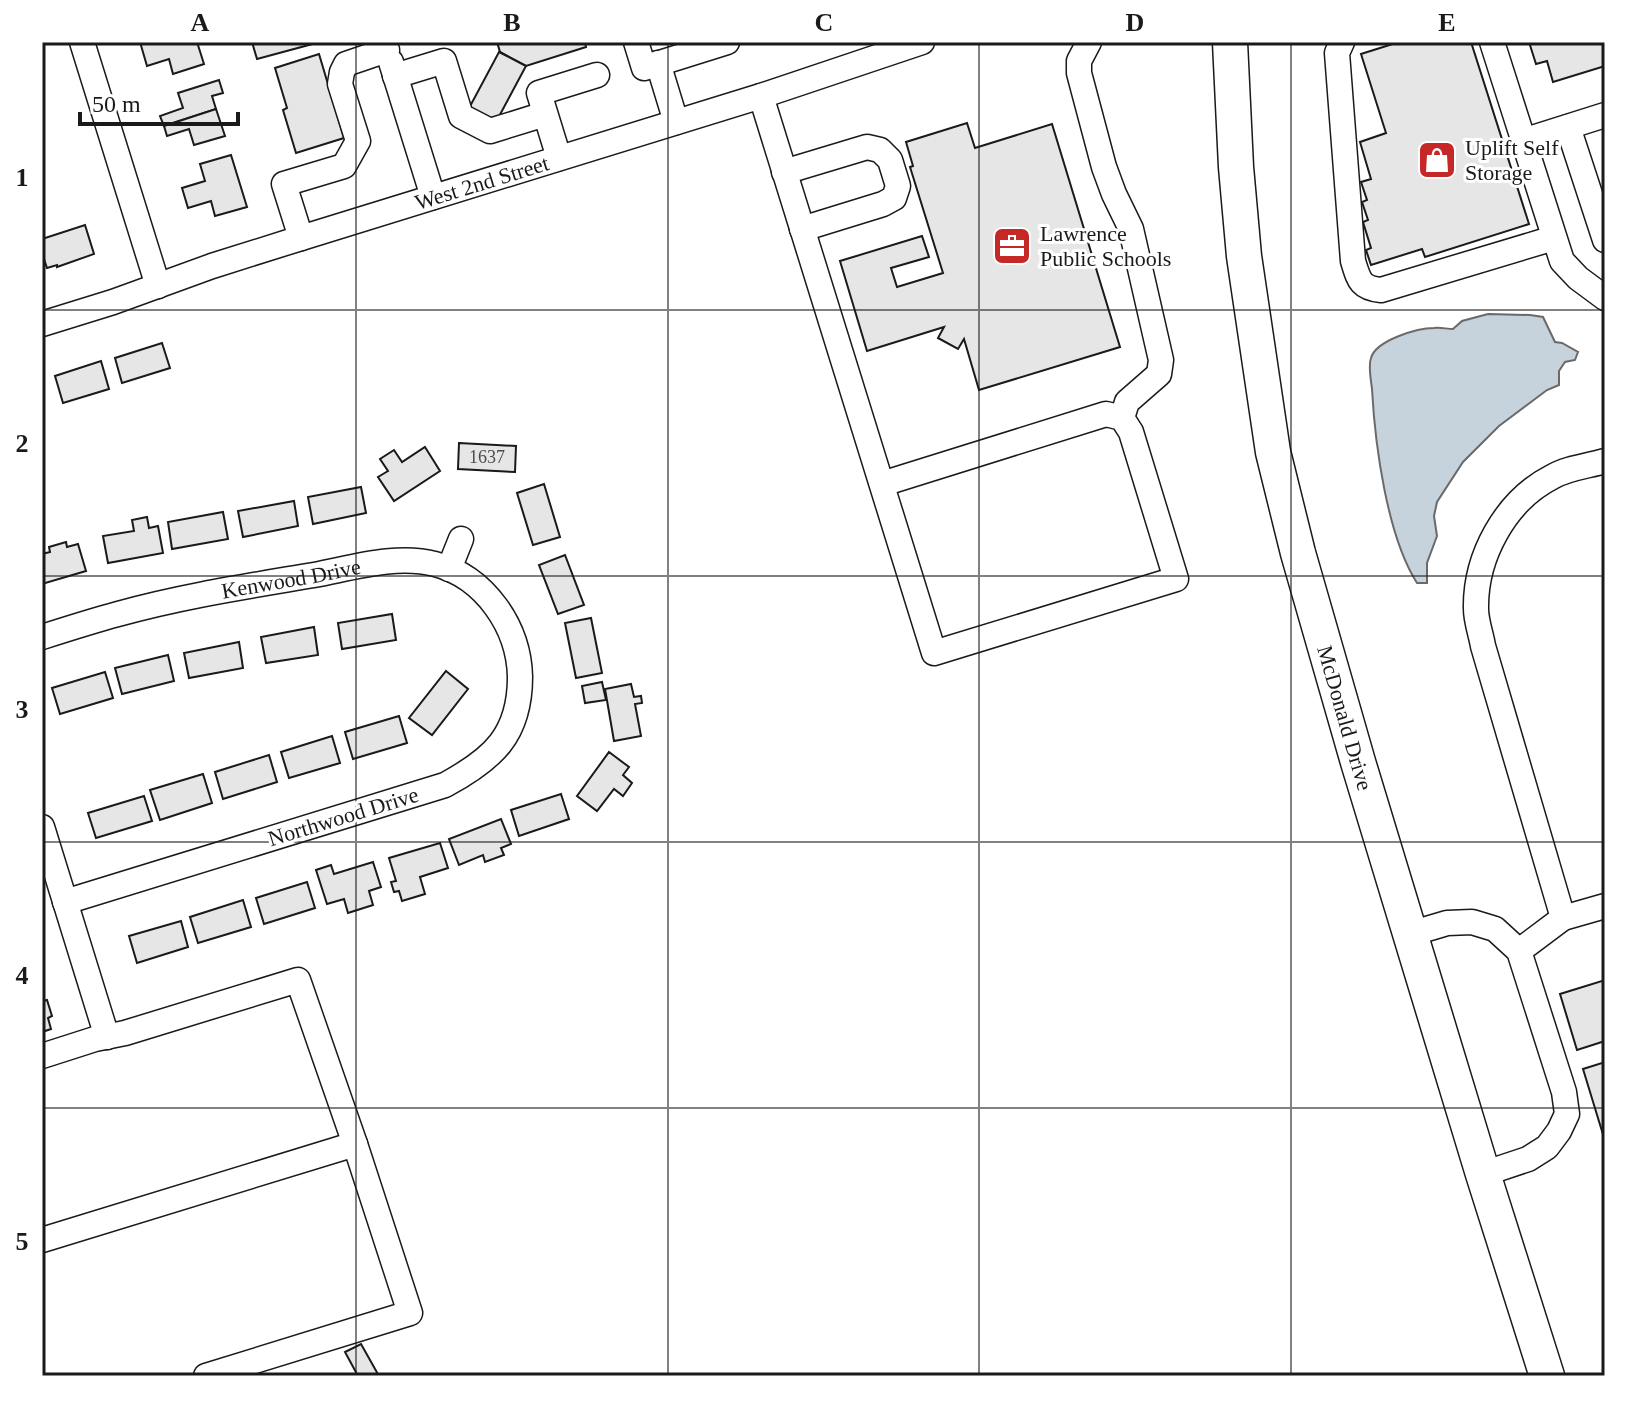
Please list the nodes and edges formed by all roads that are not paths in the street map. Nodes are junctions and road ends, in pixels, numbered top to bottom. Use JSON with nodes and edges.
{"nodes":[{"id":1,"x":82,"y":42,"type":"edge"},
{"id":2,"x":636,"y":42,"type":"edge"},
{"id":3,"x":727,"y":42,"type":"edge"},
{"id":4,"x":922,"y":42,"type":"edge"},
{"id":5,"x":1230,"y":42,"type":"edge"},
{"id":6,"x":1342,"y":42,"type":"edge"},
{"id":7,"x":1492,"y":42,"type":"edge"},
{"id":8,"x":386,"y":46,"type":"edge"},
{"id":9,"x":880,"y":49,"type":"edge"},
{"id":10,"x":1084,"y":52,"type":"edge"},
{"id":11,"x":658,"y":63,"type":"junction"},
{"id":12,"x":597,"y":75,"type":"dead end"},
{"id":13,"x":395,"y":76,"type":"junction"},
{"id":14,"x":761,"y":96,"type":"junction"},
{"id":15,"x":545,"y":114,"type":"junction"},
{"id":16,"x":1605,"y":115,"type":"edge"},
{"id":17,"x":676,"y":122,"type":"junction"},
{"id":18,"x":1568,"y":127,"type":"junction"},
{"id":19,"x":1523,"y":141,"type":"junction"},
{"id":20,"x":559,"y":158,"type":"junction"},
{"id":21,"x":784,"y":172,"type":"junction"},
{"id":22,"x":433,"y":197,"type":"junction"},
{"id":23,"x":802,"y":229,"type":"junction"},
{"id":24,"x":301,"y":238,"type":"junction"},
{"id":25,"x":1554,"y":238,"type":"junction"},
{"id":26,"x":1605,"y":240,"type":"edge"},
{"id":27,"x":158,"y":286,"type":"junction"},
{"id":28,"x":1605,"y":298,"type":"edge"},
{"id":29,"x":42,"y":324,"type":"edge"},
{"id":30,"x":1122,"y":418,"type":"junction"},
{"id":31,"x":1605,"y":461,"type":"edge"},
{"id":32,"x":882,"y":484,"type":"junction"},
{"id":33,"x":461,"y":539,"type":"dead end"},
{"id":34,"x":449,"y":569,"type":"junction"},
{"id":35,"x":512,"y":635,"type":"joint"},
{"id":36,"x":42,"y":637,"type":"edge"},
{"id":37,"x":42,"y":827,"type":"edge"},
{"id":38,"x":65,"y":902,"type":"junction"},
{"id":39,"x":1605,"y":906,"type":"edge"},
{"id":40,"x":1563,"y":918,"type":"junction"},
{"id":41,"x":1410,"y":934,"type":"junction"},
{"id":42,"x":1519,"y":951,"type":"junction"},
{"id":43,"x":107,"y":1037,"type":"junction"},
{"id":44,"x":42,"y":1056,"type":"edge"},
{"id":45,"x":355,"y":1144,"type":"junction"},
{"id":46,"x":1483,"y":1174,"type":"junction"},
{"id":47,"x":42,"y":1240,"type":"edge"},
{"id":48,"x":206,"y":1376,"type":"edge"},
{"id":49,"x":1547,"y":1376,"type":"edge"}],
"edges":[{"from":1,"to":27,"type":"street"},
{"from":2,"to":11,"type":"street"},
{"from":3,"to":11,"type":"street"},
{"from":4,"to":9,"type":"street","name":"West 2nd Street"},
{"from":5,"to":41,"type":"highway","name":"McDonald Drive"},
{"from":6,"to":25,"type":"street"},
{"from":7,"to":19,"type":"street"},
{"from":8,"to":13,"type":"street"},
{"from":8,"to":24,"type":"street"},
{"from":9,"to":14,"type":"street","name":"West 2nd Street"},
{"from":10,"to":30,"type":"street"},
{"from":11,"to":17,"type":"street"},
{"from":12,"to":15,"type":"street"},
{"from":13,"to":15,"type":"street"},
{"from":13,"to":22,"type":"street"},
{"from":14,"to":17,"type":"street","name":"West 2nd Street"},
{"from":14,"to":21,"type":"street"},
{"from":15,"to":20,"type":"street"},
{"from":16,"to":18,"type":"street"},
{"from":17,"to":20,"type":"street","name":"West 2nd Street"},
{"from":18,"to":19,"type":"street"},
{"from":18,"to":26,"type":"street"},
{"from":19,"to":25,"type":"street"},
{"from":20,"to":22,"type":"street","name":"West 2nd Street"},
{"from":21,"to":23,"type":"street"},
{"from":21,"to":23,"type":"street"},
{"from":22,"to":24,"type":"street","name":"West 2nd Street"},
{"from":23,"to":32,"type":"street"},
{"from":24,"to":27,"type":"street","name":"West 2nd Street"},
{"from":25,"to":28,"type":"street"},
{"from":27,"to":29,"type":"street","name":"West 2nd Street"},
{"from":30,"to":32,"type":"street"},
{"from":30,"to":32,"type":"street"},
{"from":31,"to":40,"type":"street"},
{"from":33,"to":34,"type":"street"},
{"from":34,"to":35,"type":"street","name":"Kenwood Drive"},
{"from":34,"to":36,"type":"street","name":"Kenwood Drive"},
{"from":35,"to":38,"type":"street","name":"Northwood Drive"},
{"from":37,"to":38,"type":"street"},
{"from":38,"to":43,"type":"street"},
{"from":39,"to":40,"type":"street"},
{"from":40,"to":42,"type":"street"},
{"from":41,"to":42,"type":"street"},
{"from":41,"to":46,"type":"highway","name":"McDonald Drive"},
{"from":42,"to":46,"type":"street"},
{"from":43,"to":44,"type":"street"},
{"from":43,"to":45,"type":"street"},
{"from":45,"to":47,"type":"street"},
{"from":45,"to":48,"type":"street"},
{"from":46,"to":49,"type":"highway","name":"McDonald Drive"}]}
